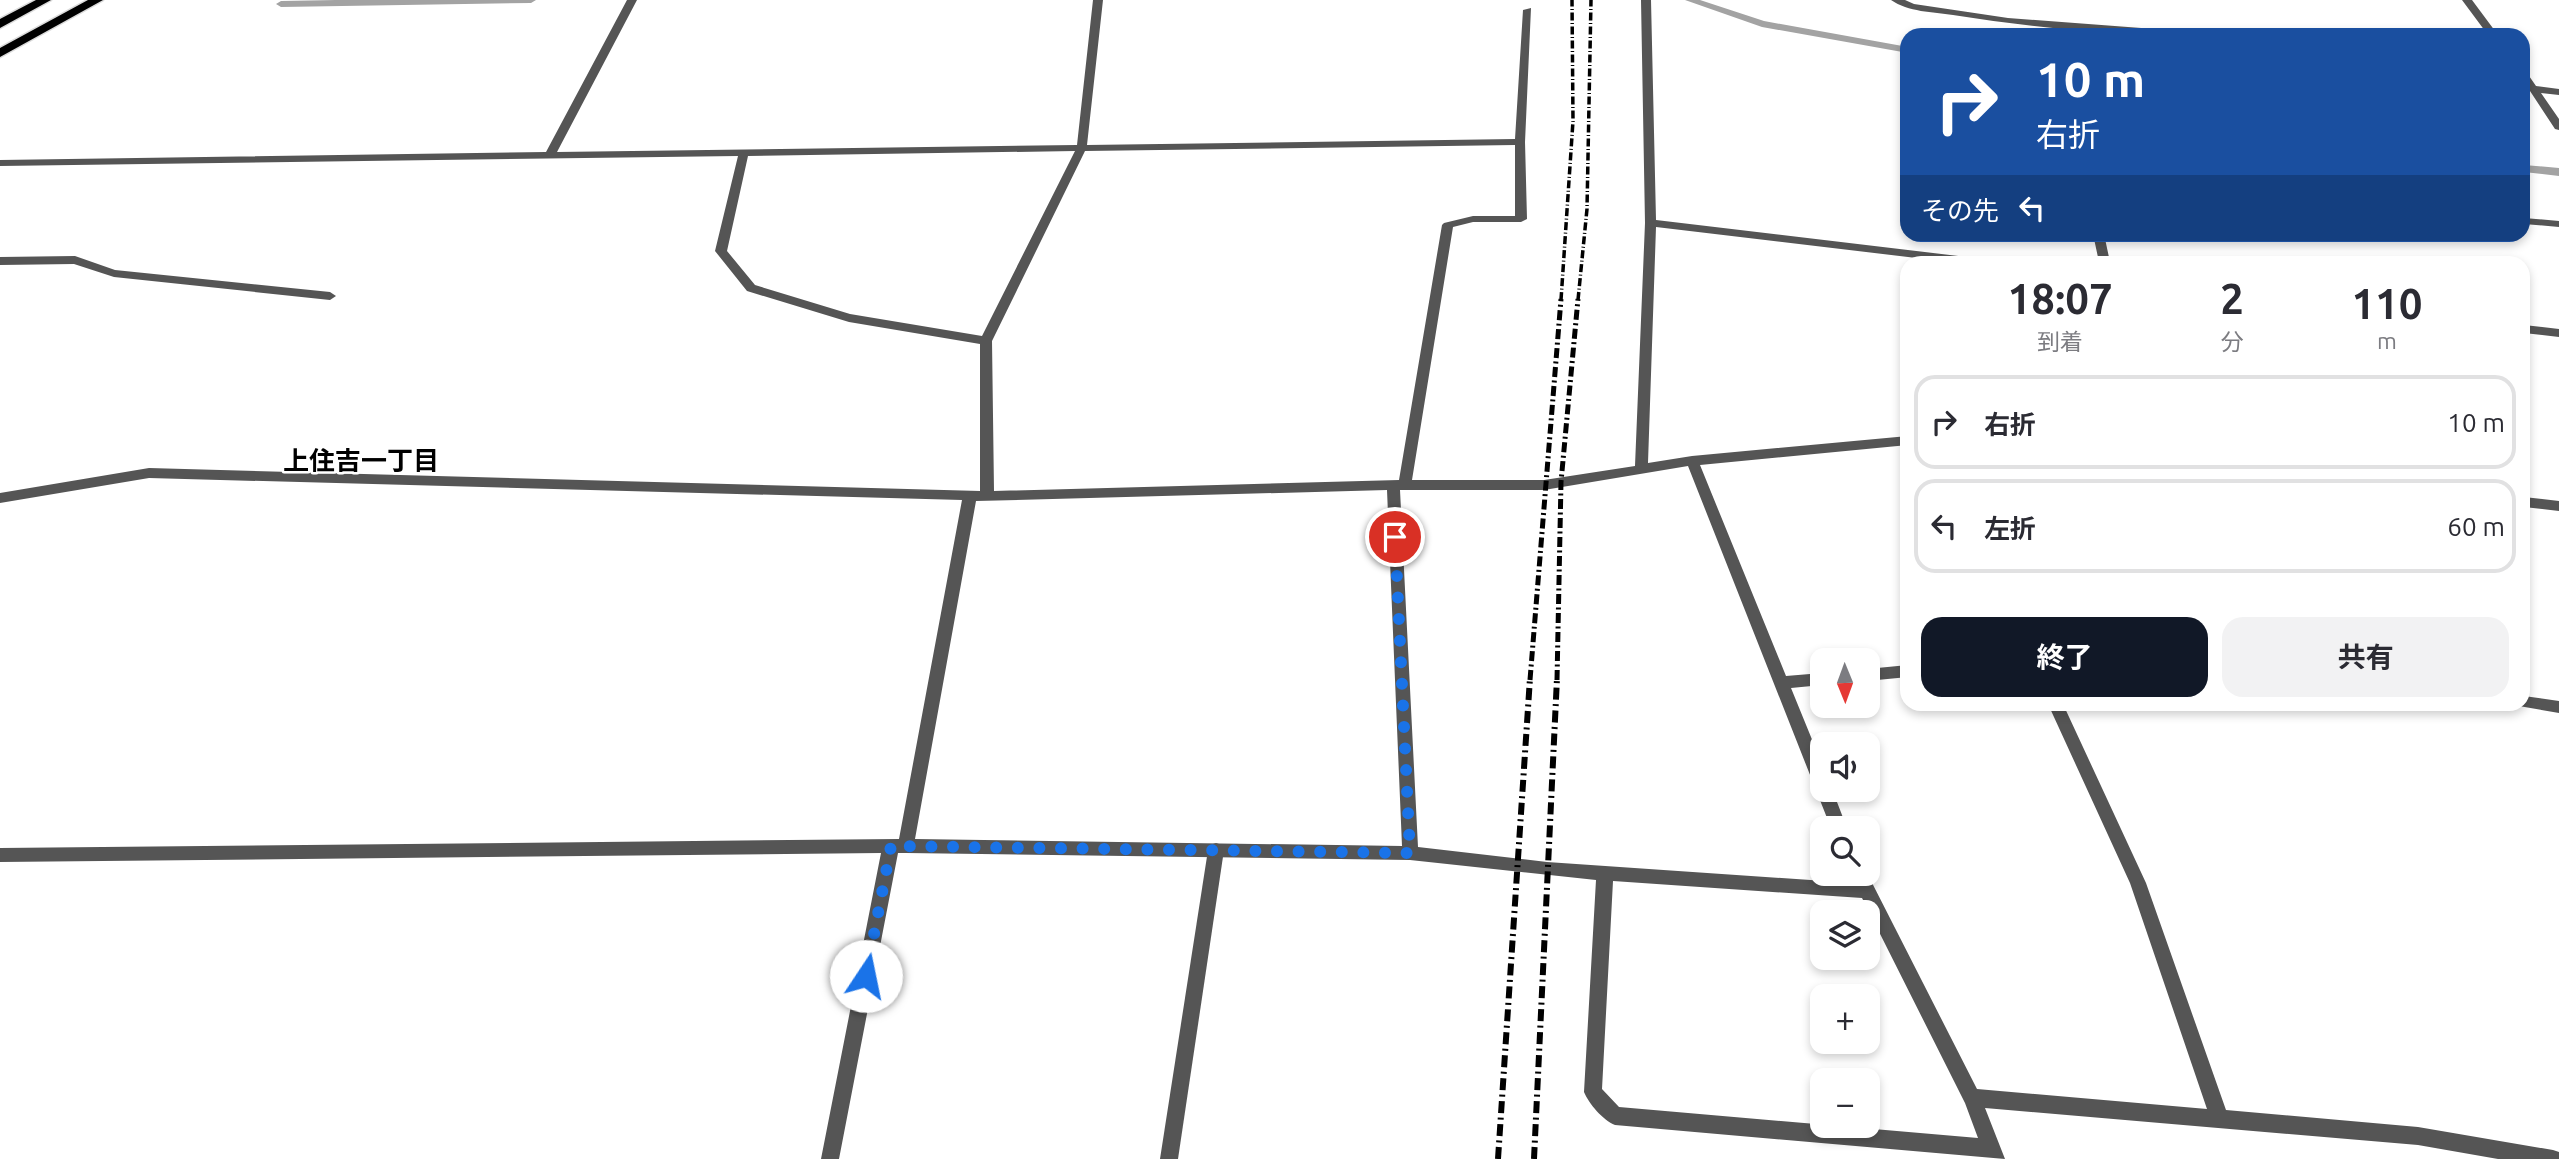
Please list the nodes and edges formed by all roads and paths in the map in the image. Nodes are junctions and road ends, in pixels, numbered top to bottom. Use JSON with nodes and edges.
{"nodes":[{"id":1,"x":45,"y":0,"type":"edge"},
{"id":2,"x":97,"y":0,"type":"edge"},
{"id":3,"x":632,"y":0,"type":"edge"},
{"id":4,"x":1646,"y":0,"type":"edge"},
{"id":5,"x":1896,"y":0,"type":"edge"},
{"id":6,"x":2467,"y":0,"type":"edge"},
{"id":7,"x":1098,"y":3,"type":"edge"},
{"id":8,"x":1528,"y":9,"type":"dead end"},
{"id":9,"x":0,"y":24,"type":"edge"},
{"id":10,"x":2101,"y":28,"type":"edge"},
{"id":11,"x":2488,"y":28,"type":"edge"},
{"id":12,"x":0,"y":54,"type":"edge"},
{"id":13,"x":2530,"y":89,"type":"edge"},
{"id":14,"x":2530,"y":90,"type":"edge"},
{"id":15,"x":2559,"y":92,"type":"edge"},
{"id":16,"x":2559,"y":127,"type":"edge"},
{"id":17,"x":1520,"y":142,"type":"junction"},
{"id":18,"x":1082,"y":147,"type":"junction"},
{"id":19,"x":744,"y":152,"type":"junction"},
{"id":20,"x":550,"y":155,"type":"junction"},
{"id":21,"x":0,"y":163,"type":"edge"},
{"id":22,"x":2530,"y":221,"type":"edge"},
{"id":23,"x":1651,"y":223,"type":"junction"},
{"id":24,"x":2559,"y":224,"type":"edge"},
{"id":25,"x":1925,"y":256,"type":"edge"},
{"id":26,"x":0,"y":261,"type":"edge"},
{"id":27,"x":330,"y":296,"type":"dead end"},
{"id":28,"x":2530,"y":330,"type":"edge"},
{"id":29,"x":2559,"y":333,"type":"edge"},
{"id":30,"x":986,"y":341,"type":"junction"},
{"id":31,"x":1900,"y":441,"type":"edge"},
{"id":32,"x":1692,"y":461,"type":"junction"},
{"id":33,"x":1641,"y":468,"type":"junction"},
{"id":34,"x":1399,"y":485,"type":"junction"},
{"id":35,"x":970,"y":495,"type":"junction"},
{"id":36,"x":986,"y":496,"type":"junction"},
{"id":37,"x":0,"y":498,"type":"edge"},
{"id":38,"x":2530,"y":503,"type":"edge"},
{"id":39,"x":2559,"y":506,"type":"edge"},
{"id":40,"x":1900,"y":672,"type":"edge"},
{"id":41,"x":1880,"y":674,"type":"edge"},
{"id":42,"x":1810,"y":680,"type":"edge"},
{"id":43,"x":1781,"y":683,"type":"junction"},
{"id":44,"x":2530,"y":703,"type":"edge"},
{"id":45,"x":2559,"y":707,"type":"edge"},
{"id":46,"x":2059,"y":711,"type":"edge"},
{"id":47,"x":1810,"y":754,"type":"edge"},
{"id":48,"x":898,"y":846,"type":"junction"},
{"id":49,"x":1216,"y":850,"type":"junction"},
{"id":50,"x":1410,"y":853,"type":"junction"},
{"id":51,"x":0,"y":855,"type":"edge"},
{"id":52,"x":1605,"y":874,"type":"junction"},
{"id":53,"x":1863,"y":886,"type":"edge"},
{"id":54,"x":1865,"y":891,"type":"junction"},
{"id":55,"x":1972,"y":1098,"type":"junction"},
{"id":56,"x":2220,"y":1119,"type":"junction"},
{"id":57,"x":1994,"y":1154,"type":"edge"},
{"id":58,"x":830,"y":1159,"type":"edge"},
{"id":59,"x":1168,"y":1159,"type":"edge"},
{"id":60,"x":2553,"y":1159,"type":"edge"}],
"edges":[{"from":1,"to":9,"type":"main road"},
{"from":2,"to":12,"type":"main road"},
{"from":3,"to":20,"type":"street"},
{"from":4,"to":23,"type":"street"},
{"from":5,"to":10,"type":"street"},
{"from":6,"to":11,"type":"street"},
{"from":7,"to":18,"type":"street"},
{"from":8,"to":17,"type":"street"},
{"from":13,"to":15,"type":"street"},
{"from":14,"to":16,"type":"street"},
{"from":17,"to":18,"type":"street"},
{"from":17,"to":34,"type":"street"},
{"from":18,"to":19,"type":"street"},
{"from":18,"to":30,"type":"street"},
{"from":19,"to":20,"type":"street"},
{"from":19,"to":30,"type":"street"},
{"from":20,"to":21,"type":"street"},
{"from":22,"to":24,"type":"street"},
{"from":23,"to":25,"type":"street"},
{"from":23,"to":33,"type":"street"},
{"from":26,"to":27,"type":"street"},
{"from":28,"to":29,"type":"street"},
{"from":30,"to":36,"type":"street"},
{"from":31,"to":32,"type":"street"},
{"from":32,"to":33,"type":"street"},
{"from":32,"to":43,"type":"street"},
{"from":33,"to":34,"type":"street"},
{"from":34,"to":36,"type":"street"},
{"from":34,"to":50,"type":"street"},
{"from":35,"to":36,"type":"street"},
{"from":35,"to":37,"type":"street"},
{"from":35,"to":48,"type":"street"},
{"from":38,"to":39,"type":"street"},
{"from":40,"to":41,"type":"street"},
{"from":42,"to":43,"type":"street"},
{"from":43,"to":47,"type":"street"},
{"from":44,"to":45,"type":"street"},
{"from":46,"to":56,"type":"street"},
{"from":48,"to":49,"type":"street"},
{"from":48,"to":51,"type":"street"},
{"from":48,"to":58,"type":"street"},
{"from":49,"to":50,"type":"street"},
{"from":49,"to":59,"type":"street"},
{"from":50,"to":52,"type":"street"},
{"from":52,"to":54,"type":"street"},
{"from":52,"to":57,"type":"street"},
{"from":53,"to":54,"type":"street"},
{"from":54,"to":55,"type":"street"},
{"from":55,"to":56,"type":"street"},
{"from":55,"to":57,"type":"street"},
{"from":56,"to":60,"type":"street"}]}
